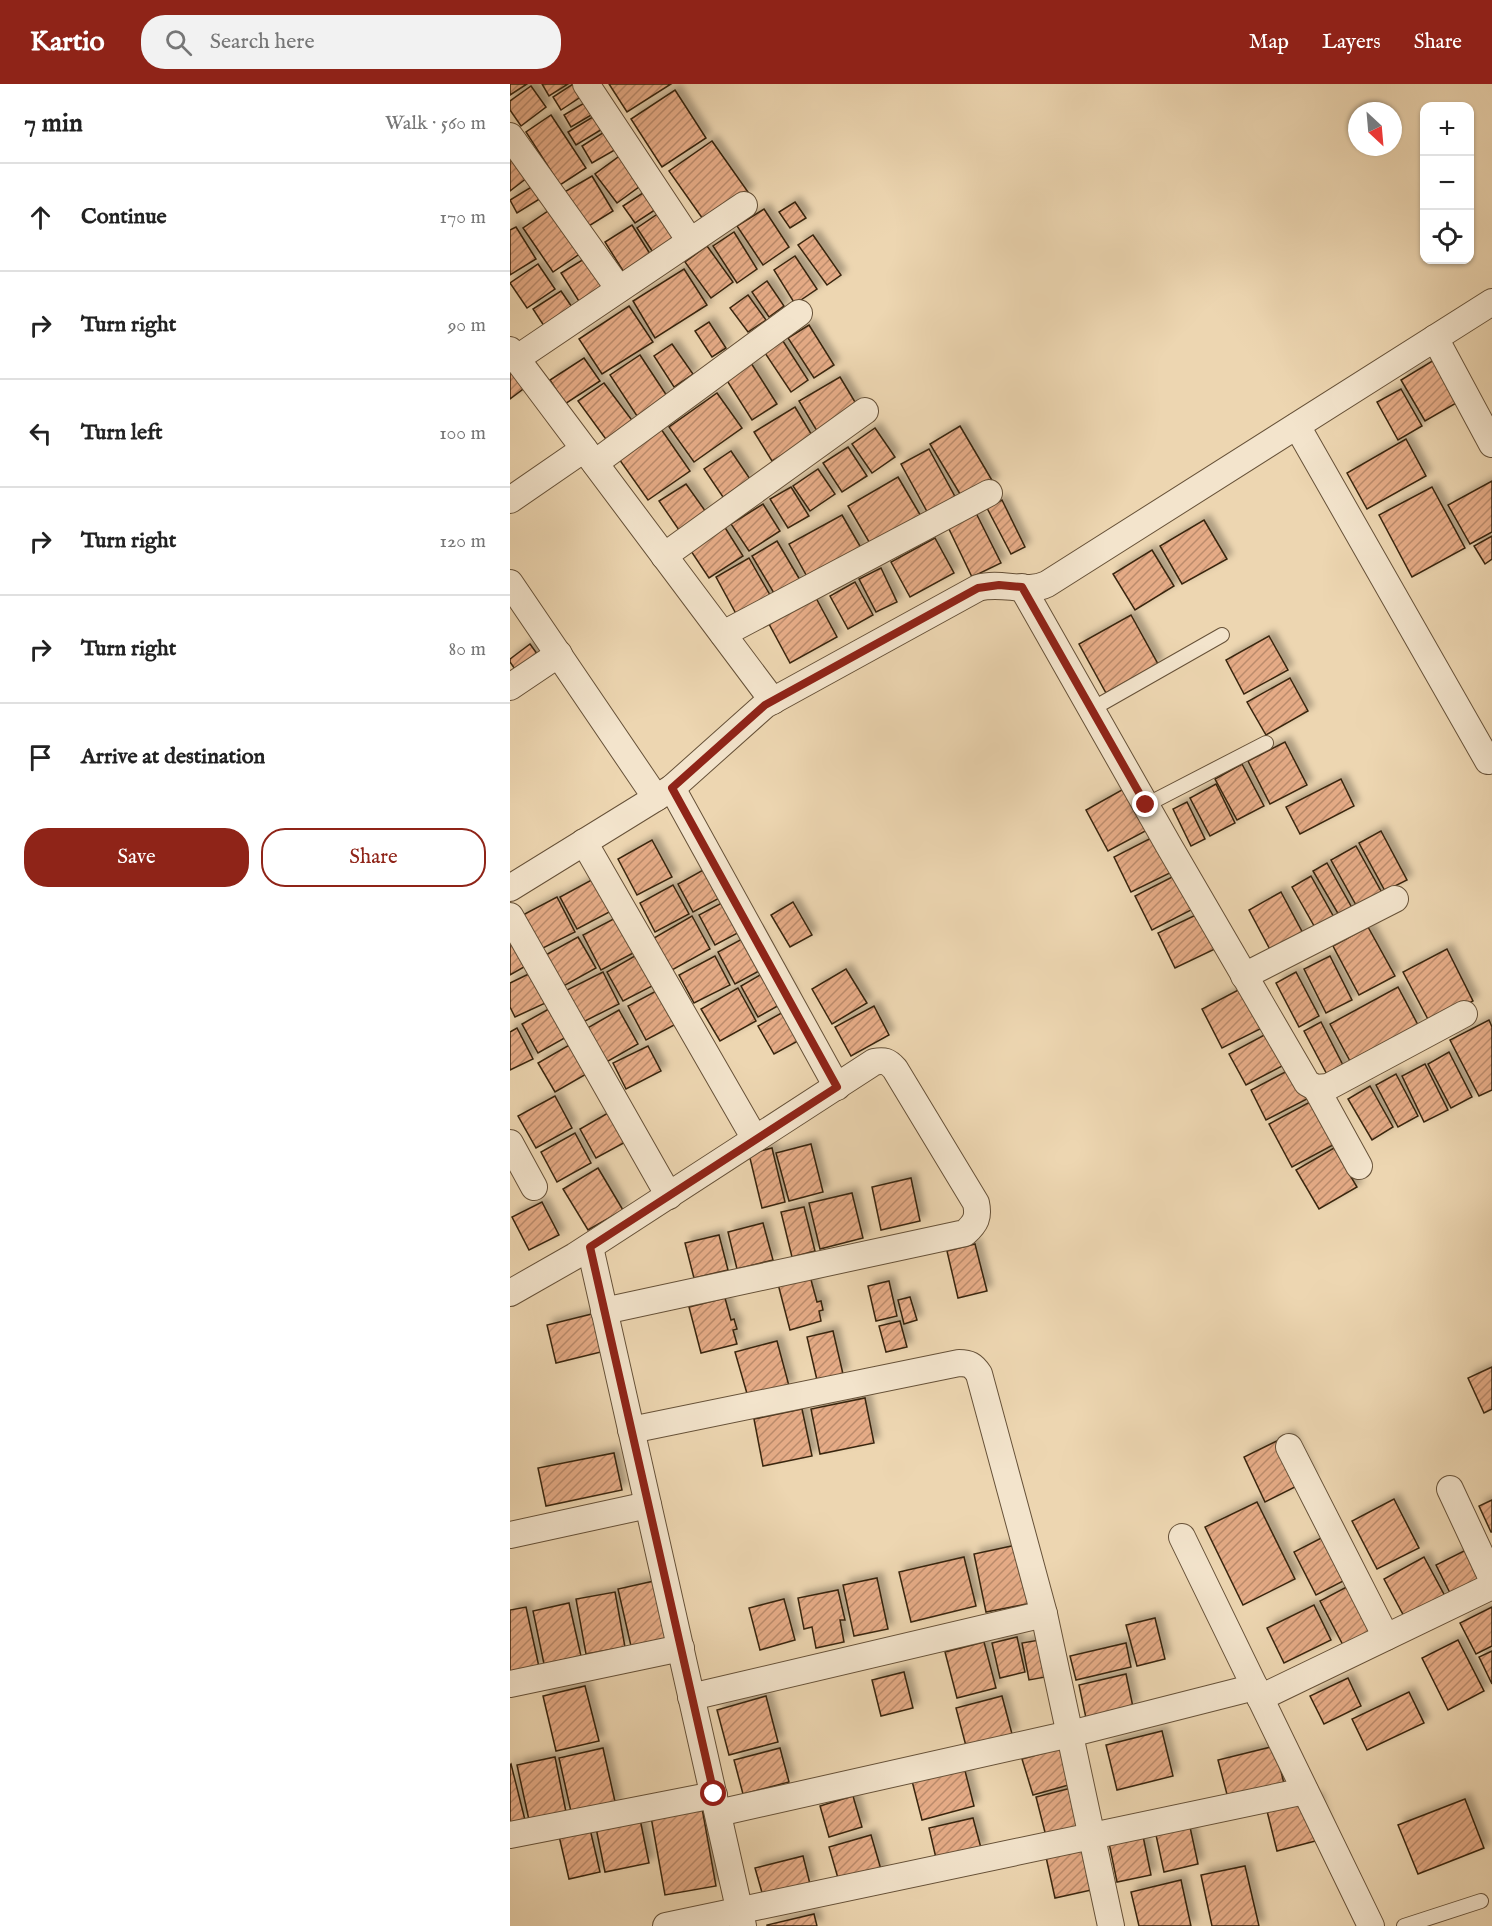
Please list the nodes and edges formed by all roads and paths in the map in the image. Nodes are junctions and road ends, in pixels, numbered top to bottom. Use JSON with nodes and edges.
{"nodes":[{"id":1,"x":586,"y":84,"type":"edge"},
{"id":2,"x":510,"y":136,"type":"edge"},
{"id":3,"x":744,"y":205,"type":"dead end"},
{"id":4,"x":690,"y":241,"type":"junction"},
{"id":5,"x":619,"y":289,"type":"junction"},
{"id":6,"x":1492,"y":302,"type":"edge"},
{"id":7,"x":799,"y":313,"type":"dead end"},
{"id":8,"x":1434,"y":338,"type":"junction"},
{"id":9,"x":513,"y":354,"type":"edge"},
{"id":10,"x":865,"y":411,"type":"dead end"},
{"id":11,"x":1297,"y":426,"type":"junction"},
{"id":12,"x":1492,"y":444,"type":"edge"},
{"id":13,"x":590,"y":456,"type":"junction"},
{"id":14,"x":989,"y":493,"type":"dead end"},
{"id":15,"x":510,"y":500,"type":"edge"},
{"id":16,"x":664,"y":555,"type":"junction"},
{"id":17,"x":510,"y":583,"type":"edge"},
{"id":18,"x":1022,"y":587,"type":"junction"},
{"id":19,"x":723,"y":634,"type":"junction"},
{"id":20,"x":1222,"y":635,"type":"dead end"},
{"id":21,"x":559,"y":654,"type":"junction"},
{"id":22,"x":510,"y":687,"type":"edge"},
{"id":23,"x":773,"y":701,"type":"junction"},
{"id":24,"x":1092,"y":709,"type":"junction"},
{"id":25,"x":1266,"y":743,"type":"dead end"},
{"id":26,"x":1488,"y":761,"type":"dead end"},
{"id":27,"x":664,"y":793,"type":"junction"},
{"id":28,"x":1146,"y":805,"type":"junction"},
{"id":29,"x":584,"y":842,"type":"junction"},
{"id":30,"x":510,"y":888,"type":"edge"},
{"id":31,"x":1395,"y":899,"type":"dead end"},
{"id":32,"x":510,"y":916,"type":"edge"},
{"id":33,"x":1244,"y":976,"type":"junction"},
{"id":34,"x":1464,"y":1014,"type":"dead end"},
{"id":35,"x":837,"y":1087,"type":"junction"},
{"id":36,"x":1316,"y":1088,"type":"junction"},
{"id":37,"x":755,"y":1140,"type":"junction"},
{"id":38,"x":510,"y":1143,"type":"edge"},
{"id":39,"x":1359,"y":1166,"type":"dead end"},
{"id":40,"x":534,"y":1187,"type":"dead end"},
{"id":41,"x":669,"y":1196,"type":"junction"},
{"id":42,"x":590,"y":1247,"type":"junction"},
{"id":43,"x":510,"y":1293,"type":"edge"},
{"id":44,"x":604,"y":1311,"type":"junction"},
{"id":45,"x":631,"y":1430,"type":"junction"},
{"id":46,"x":1289,"y":1447,"type":"dead end"},
{"id":47,"x":1450,"y":1489,"type":"dead end"},
{"id":48,"x":648,"y":1505,"type":"junction"},
{"id":49,"x":511,"y":1531,"type":"edge"},
{"id":50,"x":1182,"y":1537,"type":"dead end"},
{"id":51,"x":1492,"y":1579,"type":"edge"},
{"id":52,"x":1492,"y":1586,"type":"edge"},
{"id":53,"x":1044,"y":1614,"type":"junction"},
{"id":54,"x":1386,"y":1637,"type":"junction"},
{"id":55,"x":681,"y":1648,"type":"junction"},
{"id":56,"x":510,"y":1684,"type":"edge"},
{"id":57,"x":1258,"y":1693,"type":"junction"},
{"id":58,"x":692,"y":1697,"type":"junction"},
{"id":59,"x":1070,"y":1734,"type":"junction"},
{"id":60,"x":1305,"y":1791,"type":"junction"},
{"id":61,"x":716,"y":1804,"type":"junction"},
{"id":62,"x":510,"y":1835,"type":"edge"},
{"id":63,"x":1092,"y":1836,"type":"junction"},
{"id":64,"x":1481,"y":1901,"type":"dead end"},
{"id":65,"x":742,"y":1919,"type":"edge"},
{"id":66,"x":666,"y":1926,"type":"edge"},
{"id":67,"x":1111,"y":1926,"type":"edge"},
{"id":68,"x":1371,"y":1926,"type":"edge"},
{"id":69,"x":1404,"y":1926,"type":"edge"}],
"edges":[{"from":1,"to":4,"type":"street"},
{"from":2,"to":5,"type":"street"},
{"from":3,"to":4,"type":"street"},
{"from":4,"to":5,"type":"street"},
{"from":5,"to":9,"type":"street"},
{"from":6,"to":8,"type":"street"},
{"from":7,"to":13,"type":"street"},
{"from":8,"to":11,"type":"street"},
{"from":8,"to":12,"type":"street"},
{"from":9,"to":13,"type":"street"},
{"from":10,"to":16,"type":"street"},
{"from":11,"to":18,"type":"street"},
{"from":11,"to":26,"type":"street"},
{"from":13,"to":15,"type":"street"},
{"from":13,"to":16,"type":"street"},
{"from":14,"to":19,"type":"street"},
{"from":16,"to":19,"type":"street"},
{"from":17,"to":21,"type":"street"},
{"from":18,"to":23,"type":"street"},
{"from":18,"to":24,"type":"street"},
{"from":19,"to":23,"type":"street"},
{"from":20,"to":24,"type":"lane"},
{"from":21,"to":22,"type":"street"},
{"from":21,"to":27,"type":"street"},
{"from":23,"to":27,"type":"street"},
{"from":24,"to":28,"type":"street"},
{"from":25,"to":28,"type":"lane"},
{"from":27,"to":29,"type":"street"},
{"from":27,"to":35,"type":"street"},
{"from":28,"to":33,"type":"street"},
{"from":29,"to":30,"type":"street"},
{"from":29,"to":37,"type":"street"},
{"from":31,"to":33,"type":"street"},
{"from":32,"to":41,"type":"street"},
{"from":33,"to":36,"type":"street"},
{"from":34,"to":36,"type":"street"},
{"from":35,"to":37,"type":"street"},
{"from":35,"to":44,"type":"street"},
{"from":36,"to":39,"type":"street"},
{"from":37,"to":41,"type":"street"},
{"from":38,"to":40,"type":"street"},
{"from":41,"to":42,"type":"street"},
{"from":42,"to":43,"type":"street"},
{"from":42,"to":44,"type":"street"},
{"from":44,"to":45,"type":"street"},
{"from":45,"to":48,"type":"street"},
{"from":45,"to":53,"type":"street"},
{"from":46,"to":54,"type":"street"},
{"from":47,"to":51,"type":"street"},
{"from":48,"to":49,"type":"street"},
{"from":48,"to":55,"type":"street"},
{"from":50,"to":57,"type":"street"},
{"from":52,"to":54,"type":"street"},
{"from":53,"to":58,"type":"street"},
{"from":53,"to":59,"type":"street"},
{"from":54,"to":57,"type":"street"},
{"from":55,"to":56,"type":"street"},
{"from":55,"to":58,"type":"street"},
{"from":57,"to":59,"type":"street"},
{"from":57,"to":60,"type":"street"},
{"from":58,"to":61,"type":"street"},
{"from":59,"to":61,"type":"street"},
{"from":59,"to":63,"type":"street"},
{"from":60,"to":63,"type":"street"},
{"from":60,"to":68,"type":"street"},
{"from":61,"to":62,"type":"street"},
{"from":61,"to":65,"type":"street"},
{"from":63,"to":65,"type":"street"},
{"from":63,"to":67,"type":"street"},
{"from":64,"to":69,"type":"lane"},
{"from":65,"to":66,"type":"street"}]}
